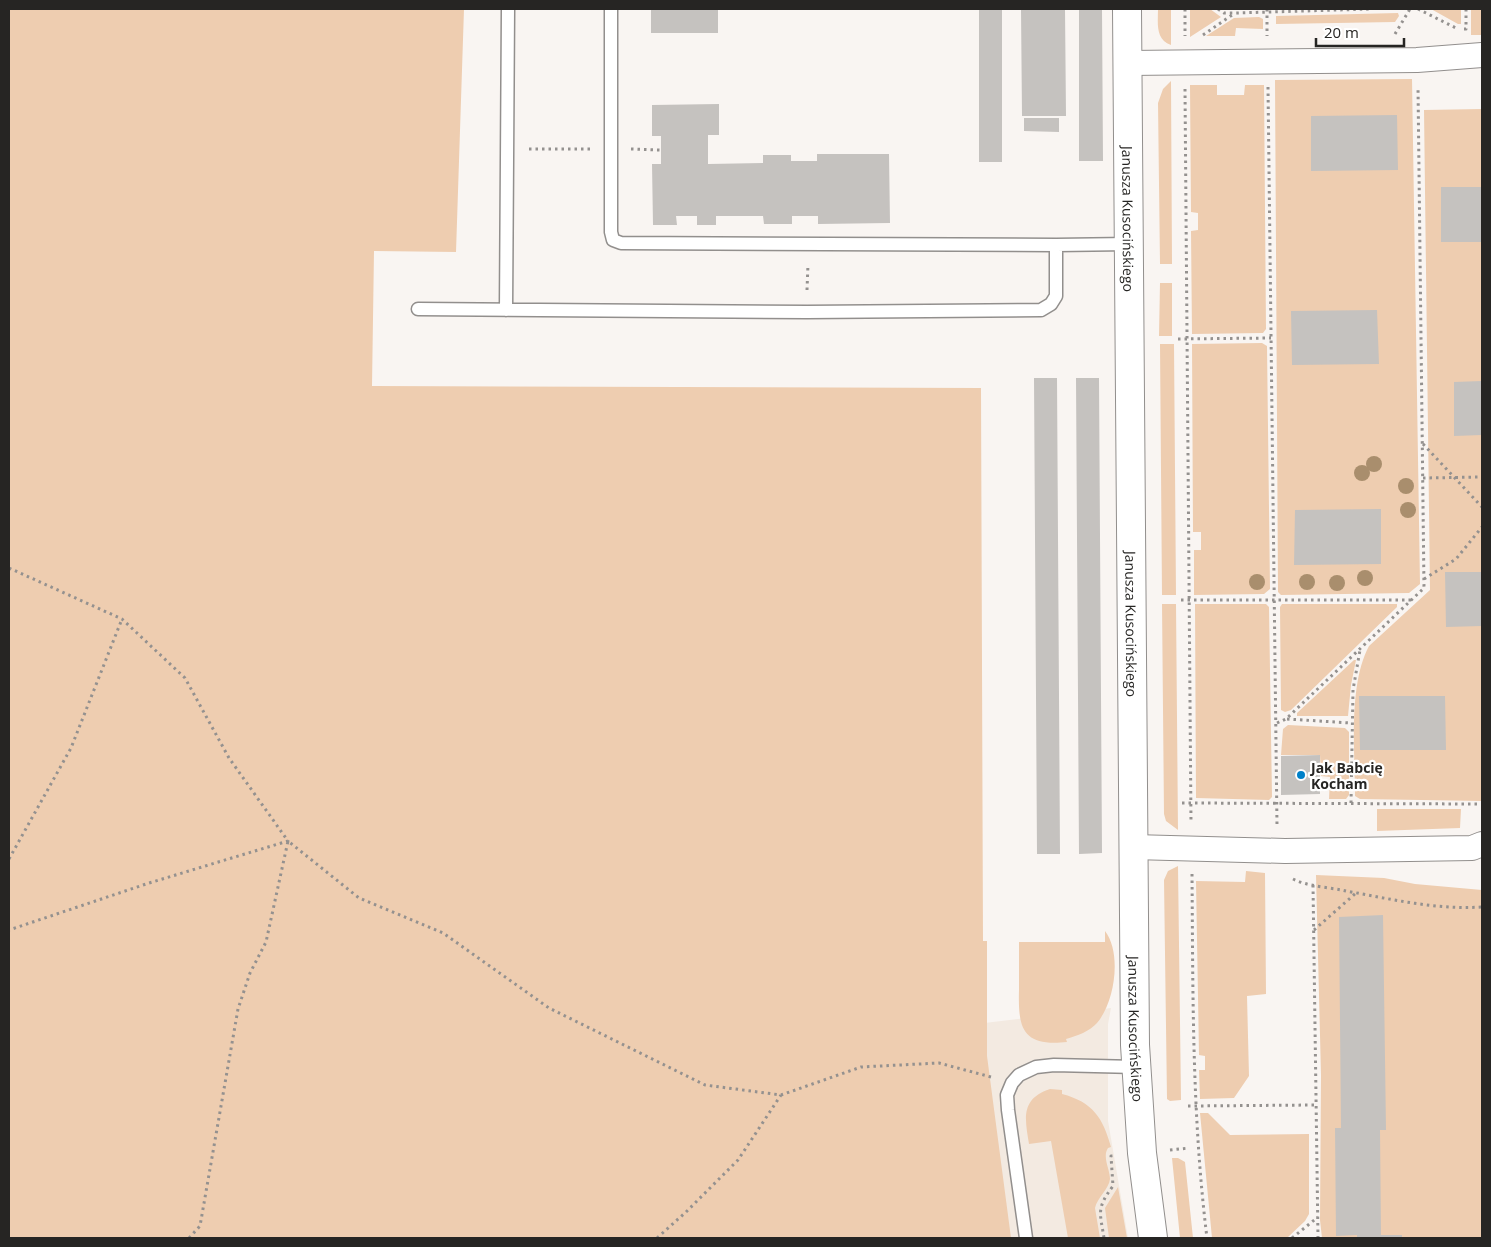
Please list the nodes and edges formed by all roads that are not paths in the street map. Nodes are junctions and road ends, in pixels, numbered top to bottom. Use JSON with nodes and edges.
{"nodes":[{"id":1,"x":508,"y":9,"type":"edge"},
{"id":2,"x":611,"y":9,"type":"edge"},
{"id":3,"x":1127,"y":9,"type":"edge"},
{"id":4,"x":1482,"y":55,"type":"edge"},
{"id":5,"x":1128,"y":63,"type":"junction"},
{"id":6,"x":1129,"y":244,"type":"junction"},
{"id":7,"x":1056,"y":245,"type":"junction"},
{"id":8,"x":418,"y":309,"type":"dead end"},
{"id":9,"x":506,"y":310,"type":"junction"},
{"id":10,"x":1482,"y":844,"type":"edge"},
{"id":11,"x":1134,"y":847,"type":"junction"},
{"id":12,"x":1136,"y":1067,"type":"junction"},
{"id":13,"x":1026,"y":1238,"type":"edge"},
{"id":14,"x":1153,"y":1238,"type":"edge"}],
"edges":[{"from":1,"to":9,"type":"lane"},
{"from":2,"to":7,"type":"lane"},
{"from":3,"to":5,"type":"street","name":"Janusza Kusocińskiego"},
{"from":4,"to":5,"type":"street"},
{"from":5,"to":6,"type":"street","name":"Janusza Kusocińskiego"},
{"from":6,"to":7,"type":"lane"},
{"from":6,"to":11,"type":"street","name":"Janusza Kusocińskiego"},
{"from":7,"to":9,"type":"lane"},
{"from":8,"to":9,"type":"lane"},
{"from":10,"to":11,"type":"street"},
{"from":11,"to":12,"type":"street","name":"Janusza Kusocińskiego"},
{"from":12,"to":13,"type":"lane"},
{"from":12,"to":14,"type":"street","name":"Janusza Kusocińskiego"}]}
